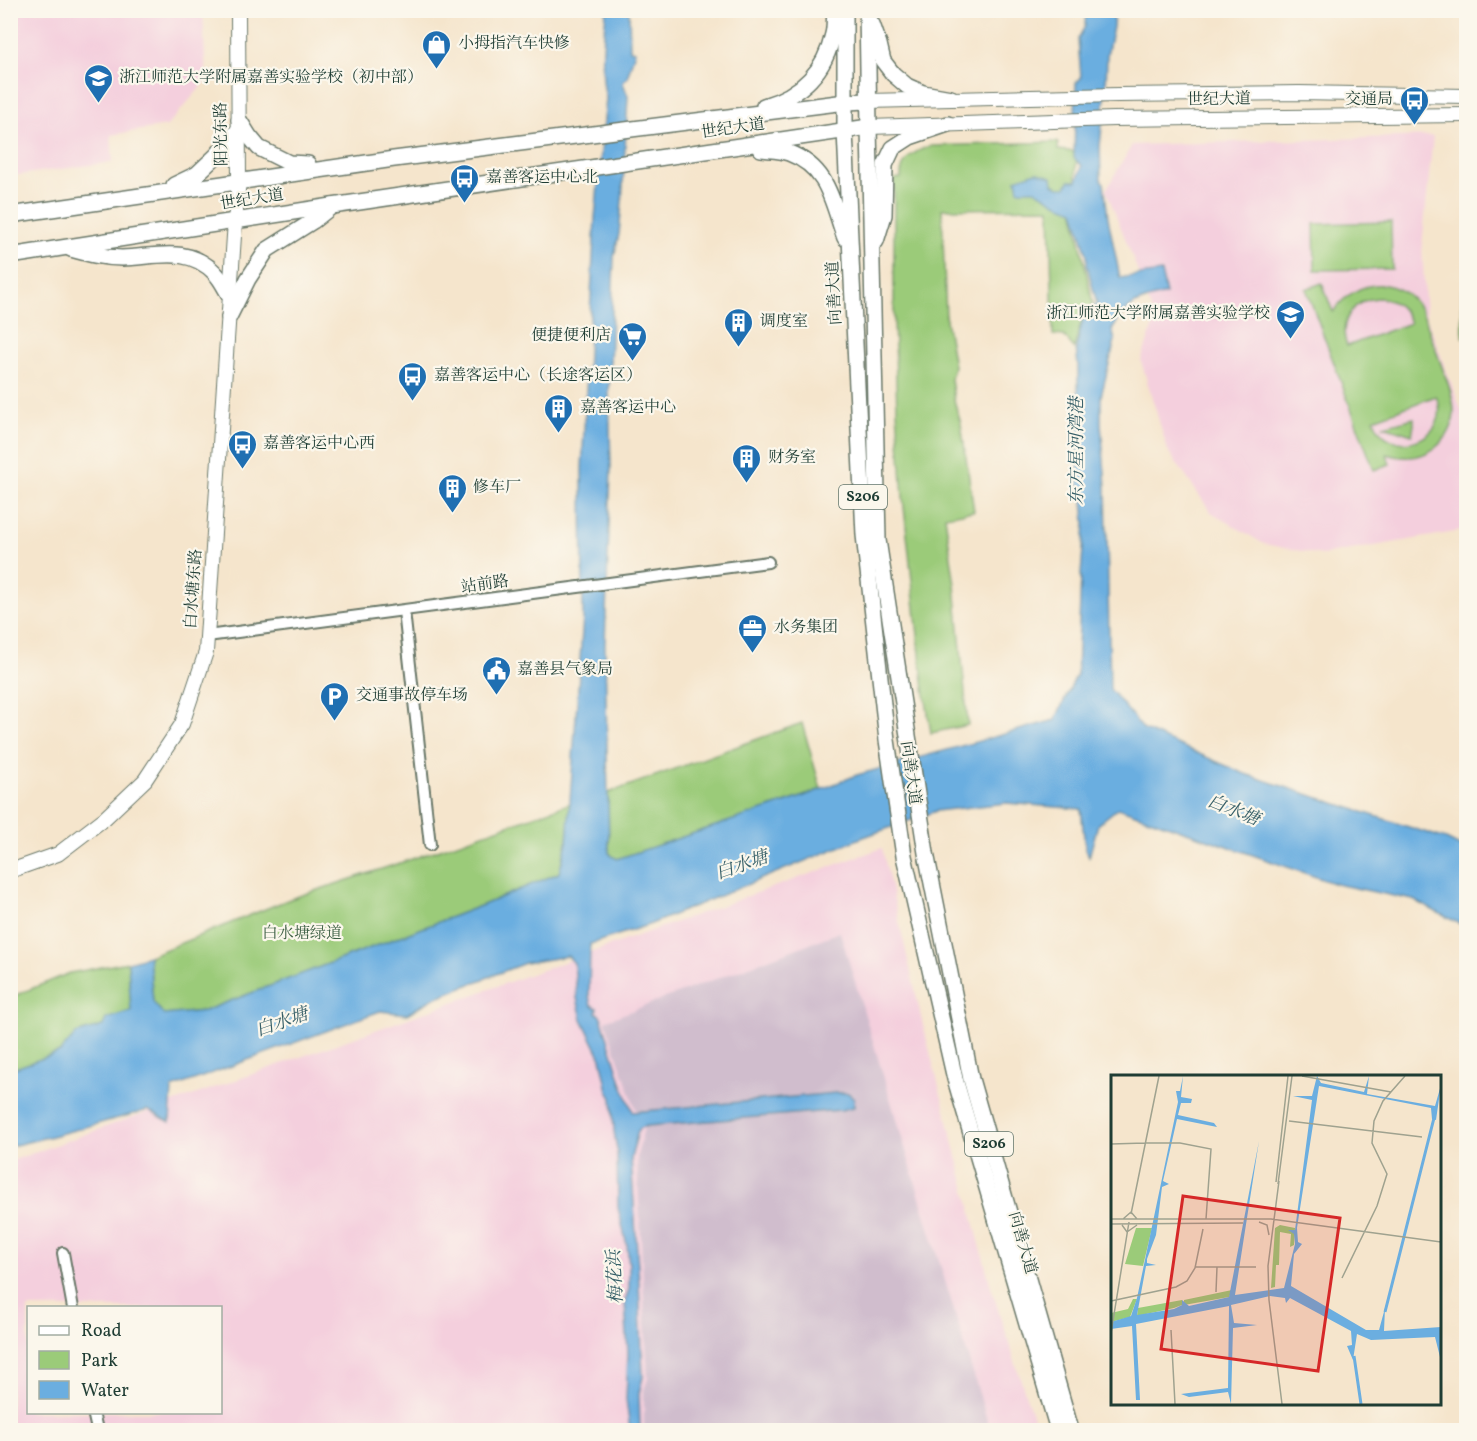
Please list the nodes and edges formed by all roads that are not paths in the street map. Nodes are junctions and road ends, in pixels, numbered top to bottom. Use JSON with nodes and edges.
{"nodes":[{"id":1,"x":238,"y":10,"type":"edge"},
{"id":2,"x":835,"y":10,"type":"edge"},
{"id":3,"x":845,"y":10,"type":"edge"},
{"id":4,"x":868,"y":10,"type":"edge"},
{"id":5,"x":1467,"y":96,"type":"edge"},
{"id":6,"x":951,"y":99,"type":"junction"},
{"id":7,"x":868,"y":101,"type":"junction"},
{"id":8,"x":846,"y":102,"type":"junction"},
{"id":9,"x":733,"y":116,"type":"junction"},
{"id":10,"x":1467,"y":116,"type":"edge"},
{"id":11,"x":239,"y":124,"type":"junction"},
{"id":12,"x":948,"y":124,"type":"junction"},
{"id":13,"x":869,"y":127,"type":"junction"},
{"id":14,"x":845,"y":131,"type":"junction"},
{"id":15,"x":737,"y":147,"type":"junction"},
{"id":16,"x":394,"y":159,"type":"junction"},
{"id":17,"x":239,"y":180,"type":"junction"},
{"id":18,"x":158,"y":192,"type":"junction"},
{"id":19,"x":333,"y":206,"type":"junction"},
{"id":20,"x":10,"y":214,"type":"edge"},
{"id":21,"x":236,"y":221,"type":"junction"},
{"id":22,"x":66,"y":248,"type":"junction"},
{"id":23,"x":851,"y":253,"type":"junction"},
{"id":24,"x":10,"y":256,"type":"edge"},
{"id":25,"x":872,"y":256,"type":"junction"},
{"id":26,"x":230,"y":296,"type":"junction"},
{"id":27,"x":229,"y":317,"type":"junction"},
{"id":28,"x":768,"y":562,"type":"dead end"},
{"id":29,"x":404,"y":611,"type":"junction"},
{"id":30,"x":207,"y":636,"type":"junction"},
{"id":31,"x":430,"y":845,"type":"dead end"},
{"id":32,"x":10,"y":871,"type":"edge"},
{"id":33,"x":63,"y":1253,"type":"dead end"},
{"id":34,"x":73,"y":1306,"type":"edge"},
{"id":35,"x":93,"y":1414,"type":"edge"},
{"id":36,"x":97,"y":1431,"type":"edge"},
{"id":37,"x":1058,"y":1431,"type":"edge"},
{"id":38,"x":1071,"y":1431,"type":"edge"}],
"edges":[{"from":1,"to":11,"type":"main road","name":"阳光东路"},
{"from":2,"to":9,"type":"main road"},
{"from":3,"to":8,"type":"main road","number":"S206"},
{"from":4,"to":6,"type":"main road"},
{"from":4,"to":7,"type":"main road","number":"S206"},
{"from":5,"to":6,"type":"main road","name":"世纪大道"},
{"from":6,"to":7,"type":"main road","name":"世纪大道"},
{"from":7,"to":8,"type":"main road","name":"世纪大道"},
{"from":7,"to":13,"type":"main road","name":"向善大道","number":"S206"},
{"from":8,"to":9,"type":"main road","name":"世纪大道"},
{"from":8,"to":14,"type":"main road","name":"向善大道","number":"S206"},
{"from":9,"to":16,"type":"main road","name":"世纪大道"},
{"from":10,"to":12,"type":"main road","name":"世纪大道"},
{"from":11,"to":16,"type":"main road"},
{"from":11,"to":17,"type":"main road","name":"阳光东路"},
{"from":11,"to":18,"type":"main road"},
{"from":12,"to":13,"type":"main road","name":"世纪大道"},
{"from":12,"to":25,"type":"main road"},
{"from":13,"to":14,"type":"main road","name":"世纪大道"},
{"from":13,"to":25,"type":"main road","name":"向善大道","number":"S206"},
{"from":14,"to":15,"type":"main road","name":"世纪大道"},
{"from":14,"to":23,"type":"main road","name":"向善大道","number":"S206"},
{"from":15,"to":19,"type":"main road","name":"世纪大道"},
{"from":15,"to":23,"type":"main road"},
{"from":16,"to":17,"type":"main road","name":"世纪大道"},
{"from":17,"to":18,"type":"main road","name":"世纪大道"},
{"from":17,"to":21,"type":"main road","name":"阳光东路"},
{"from":18,"to":20,"type":"main road","name":"世纪大道"},
{"from":19,"to":21,"type":"main road","name":"世纪大道"},
{"from":19,"to":27,"type":"main road"},
{"from":21,"to":22,"type":"main road","name":"世纪大道"},
{"from":21,"to":26,"type":"main road","name":"白水塘东路"},
{"from":22,"to":24,"type":"main road","name":"世纪大道"},
{"from":22,"to":26,"type":"main road"},
{"from":23,"to":37,"type":"main road","name":"向善大道","number":"S206"},
{"from":25,"to":38,"type":"main road","name":"向善大道","number":"S206"},
{"from":26,"to":27,"type":"main road","name":"白水塘东路"},
{"from":27,"to":30,"type":"main road","name":"白水塘东路"},
{"from":28,"to":29,"type":"street","name":"站前路"},
{"from":29,"to":30,"type":"street","name":"站前路"},
{"from":29,"to":31,"type":"street"},
{"from":30,"to":32,"type":"main road","name":"白水塘东路"},
{"from":33,"to":34,"type":"street"},
{"from":35,"to":36,"type":"street"}]}
